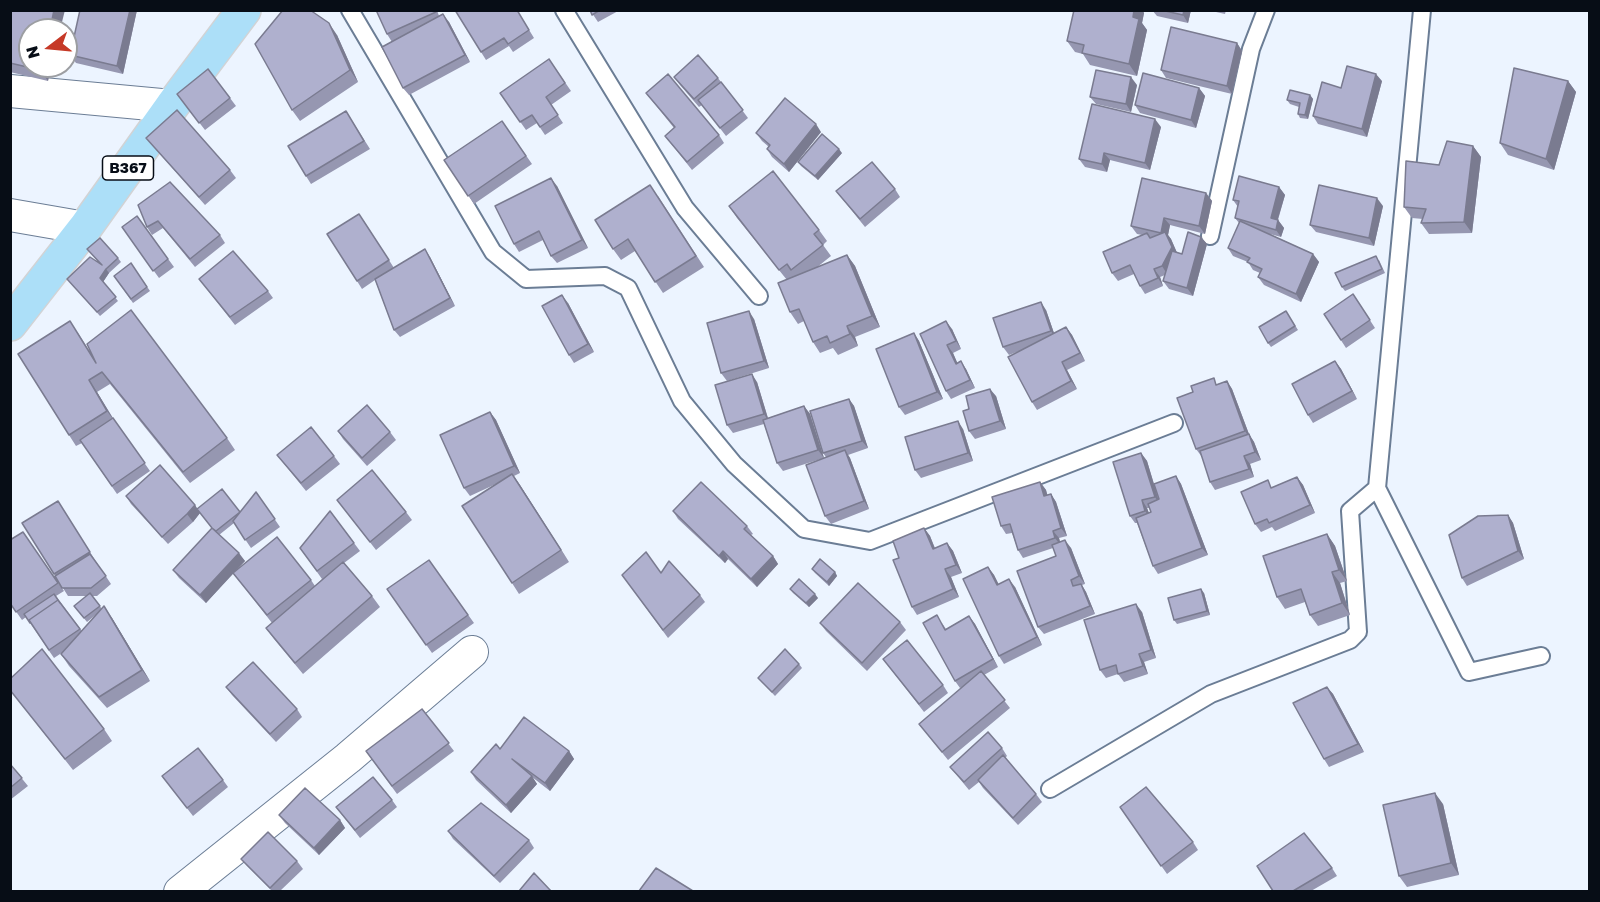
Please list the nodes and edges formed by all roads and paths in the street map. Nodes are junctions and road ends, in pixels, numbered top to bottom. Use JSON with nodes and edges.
{"nodes":[{"id":1,"x":244,"y":10,"type":"edge"},
{"id":2,"x":350,"y":10,"type":"edge"},
{"id":3,"x":564,"y":10,"type":"edge"},
{"id":4,"x":1266,"y":10,"type":"edge"},
{"id":5,"x":1422,"y":10,"type":"edge"},
{"id":6,"x":10,"y":91,"type":"edge"},
{"id":7,"x":172,"y":106,"type":"junction"},
{"id":8,"x":10,"y":214,"type":"edge"},
{"id":9,"x":85,"y":228,"type":"junction"},
{"id":10,"x":1210,"y":236,"type":"dead end"},
{"id":11,"x":759,"y":297,"type":"dead end"},
{"id":12,"x":10,"y":324,"type":"edge"},
{"id":13,"x":1174,"y":423,"type":"dead end"},
{"id":14,"x":1377,"y":488,"type":"junction"},
{"id":15,"x":472,"y":651,"type":"dead end"},
{"id":16,"x":1541,"y":656,"type":"dead end"},
{"id":17,"x":1050,"y":789,"type":"dead end"},
{"id":18,"x":180,"y":891,"type":"edge"}],
"edges":[{"from":1,"to":7,"type":"main road","number":"B367"},
{"from":2,"to":13,"type":"lane"},
{"from":3,"to":11,"type":"lane"},
{"from":4,"to":10,"type":"lane"},
{"from":5,"to":14,"type":"lane"},
{"from":6,"to":7,"type":"street"},
{"from":7,"to":9,"type":"main road","number":"B367"},
{"from":8,"to":9,"type":"street"},
{"from":9,"to":12,"type":"main road","number":"B367"},
{"from":14,"to":16,"type":"lane"},
{"from":14,"to":17,"type":"lane"},
{"from":15,"to":18,"type":"street"}]}
